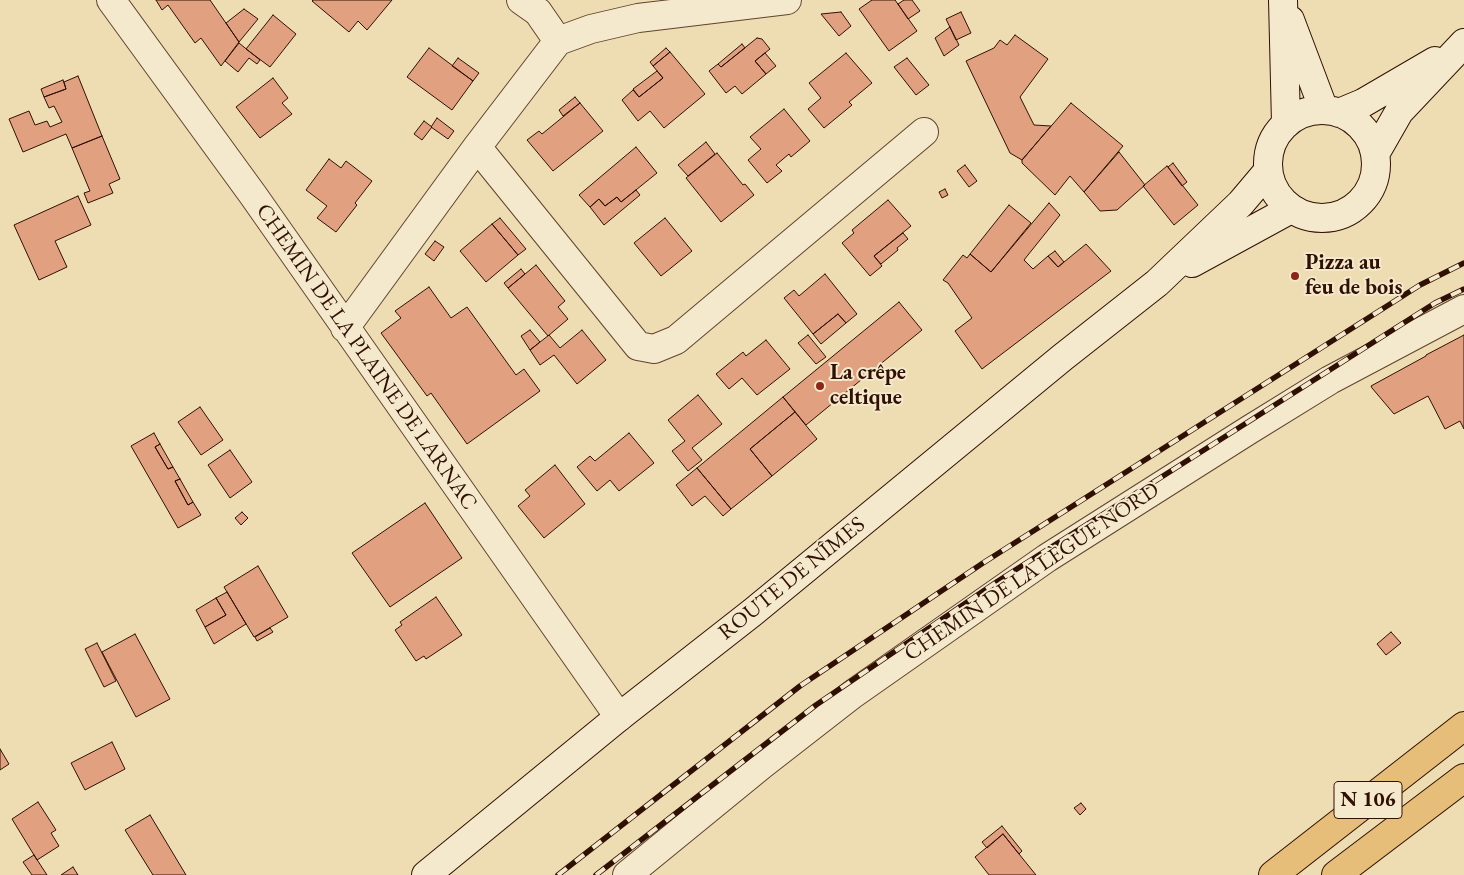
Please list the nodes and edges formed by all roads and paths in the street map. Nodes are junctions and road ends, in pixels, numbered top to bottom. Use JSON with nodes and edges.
{"nodes":[{"id":1,"x":111,"y":0,"type":"edge"},
{"id":2,"x":521,"y":0,"type":"edge"},
{"id":3,"x":787,"y":0,"type":"edge"},
{"id":4,"x":1282,"y":0,"type":"edge"},
{"id":5,"x":558,"y":41,"type":"junction"},
{"id":6,"x":1461,"y":46,"type":"edge"},
{"id":7,"x":1332,"y":111,"type":"junction"},
{"id":8,"x":1286,"y":124,"type":"junction"},
{"id":9,"x":924,"y":132,"type":"dead end"},
{"id":10,"x":477,"y":147,"type":"junction"},
{"id":11,"x":1375,"y":154,"type":"junction"},
{"id":12,"x":1268,"y":171,"type":"junction"},
{"id":13,"x":1291,"y":208,"type":"junction"},
{"id":14,"x":1157,"y":283,"type":"junction"},
{"id":15,"x":1464,"y":309,"type":"edge"},
{"id":16,"x":345,"y":328,"type":"junction"},
{"id":17,"x":619,"y":717,"type":"junction"},
{"id":18,"x":1464,"y":726,"type":"edge"},
{"id":19,"x":1464,"y":778,"type":"edge"},
{"id":20,"x":426,"y":875,"type":"edge"},
{"id":21,"x":627,"y":875,"type":"edge"},
{"id":22,"x":1273,"y":875,"type":"edge"},
{"id":23,"x":1336,"y":875,"type":"edge"}],
"edges":[{"from":1,"to":16,"type":"street","name":"CHEMIN DE LA PLAINE DE LARNAC"},
{"from":2,"to":5,"type":"street"},
{"from":3,"to":5,"type":"street"},
{"from":4,"to":7,"type":"street"},
{"from":4,"to":8,"type":"street"},
{"from":5,"to":10,"type":"street"},
{"from":6,"to":7,"type":"street"},
{"from":6,"to":11,"type":"street"},
{"from":7,"to":8,"type":"street"},
{"from":7,"to":11,"type":"street"},
{"from":8,"to":12,"type":"street"},
{"from":9,"to":10,"type":"street"},
{"from":10,"to":16,"type":"street"},
{"from":11,"to":13,"type":"street"},
{"from":12,"to":13,"type":"street"},
{"from":12,"to":14,"type":"street","name":"ROUTE DE NÎMES"},
{"from":13,"to":14,"type":"street","name":"ROUTE DE NÎMES"},
{"from":14,"to":17,"type":"street","name":"ROUTE DE NÎMES"},
{"from":15,"to":21,"type":"street","name":"CHEMIN DE LA LÈGUE NORD"},
{"from":16,"to":17,"type":"street","name":"CHEMIN DE LA PLAINE DE LARNAC"},
{"from":17,"to":20,"type":"street","name":"ROUTE DE NÎMES"},
{"from":18,"to":22,"type":"highway","number":"N 106"},
{"from":19,"to":23,"type":"highway","number":"N 106"}]}
